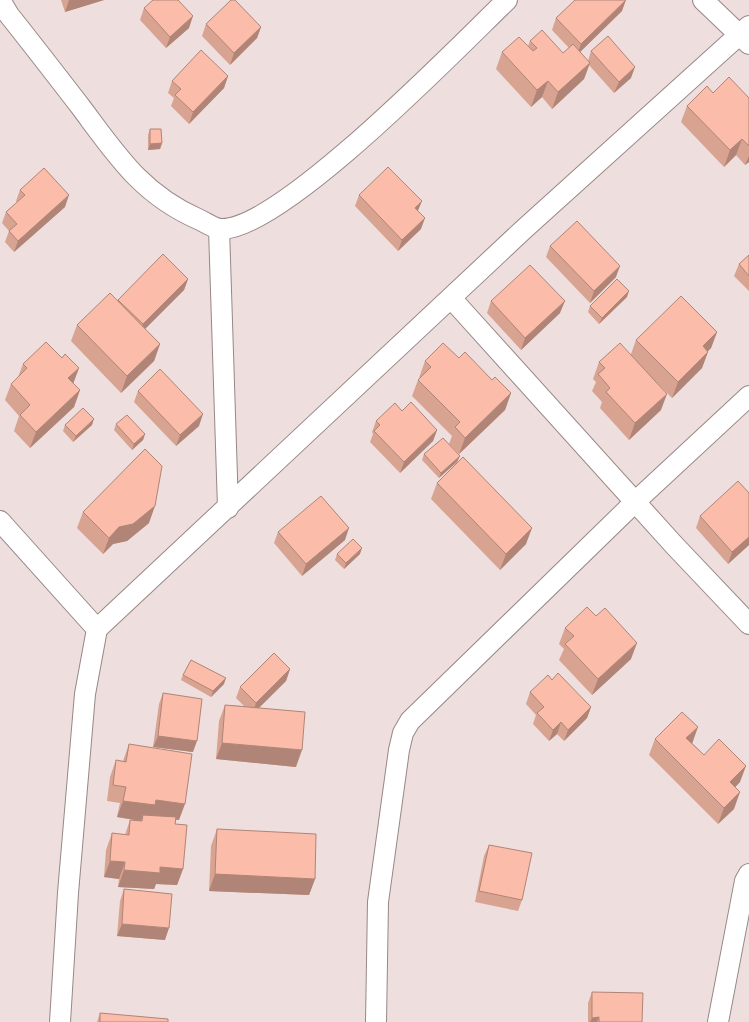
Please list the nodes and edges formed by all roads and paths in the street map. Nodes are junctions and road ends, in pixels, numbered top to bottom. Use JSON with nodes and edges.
{"nodes":[{"id":1,"x":0,"y":0,"type":"edge"},
{"id":2,"x":507,"y":0,"type":"edge"},
{"id":3,"x":703,"y":0,"type":"edge"},
{"id":4,"x":746,"y":35,"type":"edge"},
{"id":5,"x":219,"y":229,"type":"junction"},
{"id":6,"x":451,"y":298,"type":"junction"},
{"id":7,"x":749,"y":396,"type":"edge"},
{"id":8,"x":636,"y":501,"type":"junction"},
{"id":9,"x":228,"y":508,"type":"junction"},
{"id":10,"x":0,"y":521,"type":"edge"},
{"id":11,"x":749,"y":624,"type":"edge"},
{"id":12,"x":97,"y":629,"type":"junction"},
{"id":13,"x":749,"y":874,"type":"edge"},
{"id":14,"x":60,"y":1022,"type":"edge"},
{"id":15,"x":376,"y":1022,"type":"edge"},
{"id":16,"x":718,"y":1022,"type":"edge"}],
"edges":[{"from":1,"to":5,"type":"street"},
{"from":2,"to":5,"type":"street"},
{"from":3,"to":4,"type":"street"},
{"from":4,"to":6,"type":"street"},
{"from":5,"to":9,"type":"street"},
{"from":6,"to":8,"type":"street"},
{"from":6,"to":9,"type":"street"},
{"from":7,"to":8,"type":"street"},
{"from":8,"to":11,"type":"street"},
{"from":8,"to":15,"type":"street"},
{"from":9,"to":12,"type":"street"},
{"from":10,"to":12,"type":"street"},
{"from":12,"to":14,"type":"street"},
{"from":13,"to":16,"type":"street"}]}
